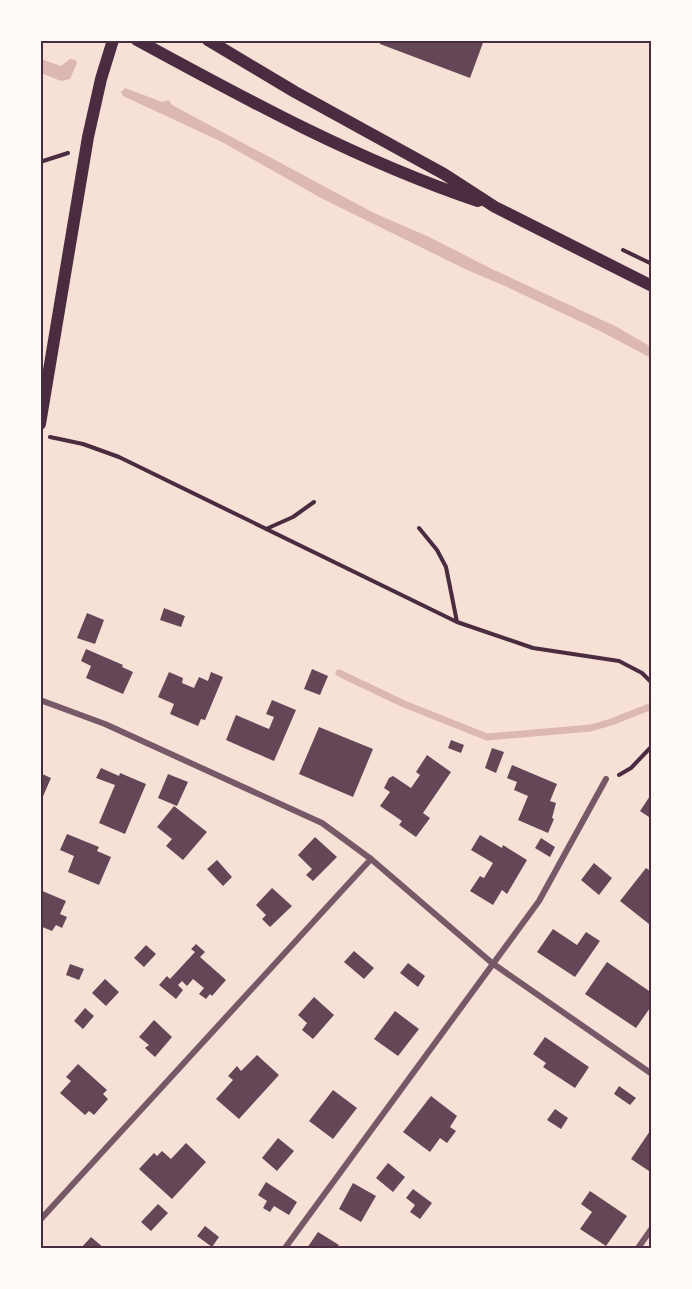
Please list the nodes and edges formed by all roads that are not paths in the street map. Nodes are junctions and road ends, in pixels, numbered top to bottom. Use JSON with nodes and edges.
{"nodes":[{"id":1,"x":113,"y":40,"type":"edge"},
{"id":2,"x":138,"y":40,"type":"edge"},
{"id":3,"x":208,"y":40,"type":"edge"},
{"id":4,"x":495,"y":207,"type":"junction"},
{"id":5,"x":651,"y":286,"type":"edge"},
{"id":6,"x":40,"y":424,"type":"edge"},
{"id":7,"x":40,"y":700,"type":"edge"},
{"id":8,"x":606,"y":779,"type":"road end"},
{"id":9,"x":371,"y":859,"type":"junction"},
{"id":10,"x":492,"y":963,"type":"junction"},
{"id":11,"x":651,"y":1074,"type":"edge"},
{"id":12,"x":40,"y":1220,"type":"edge"},
{"id":13,"x":651,"y":1228,"type":"edge"},
{"id":14,"x":285,"y":1248,"type":"edge"},
{"id":15,"x":638,"y":1248,"type":"edge"}],
"edges":[{"from":1,"to":6,"type":"main road"},
{"from":2,"to":4,"type":"main road"},
{"from":3,"to":4,"type":"main road"},
{"from":4,"to":5,"type":"main road"},
{"from":7,"to":9,"type":"street"},
{"from":8,"to":10,"type":"street"},
{"from":9,"to":10,"type":"street"},
{"from":9,"to":12,"type":"street"},
{"from":10,"to":11,"type":"street"},
{"from":10,"to":14,"type":"street"},
{"from":13,"to":15,"type":"street"}]}
